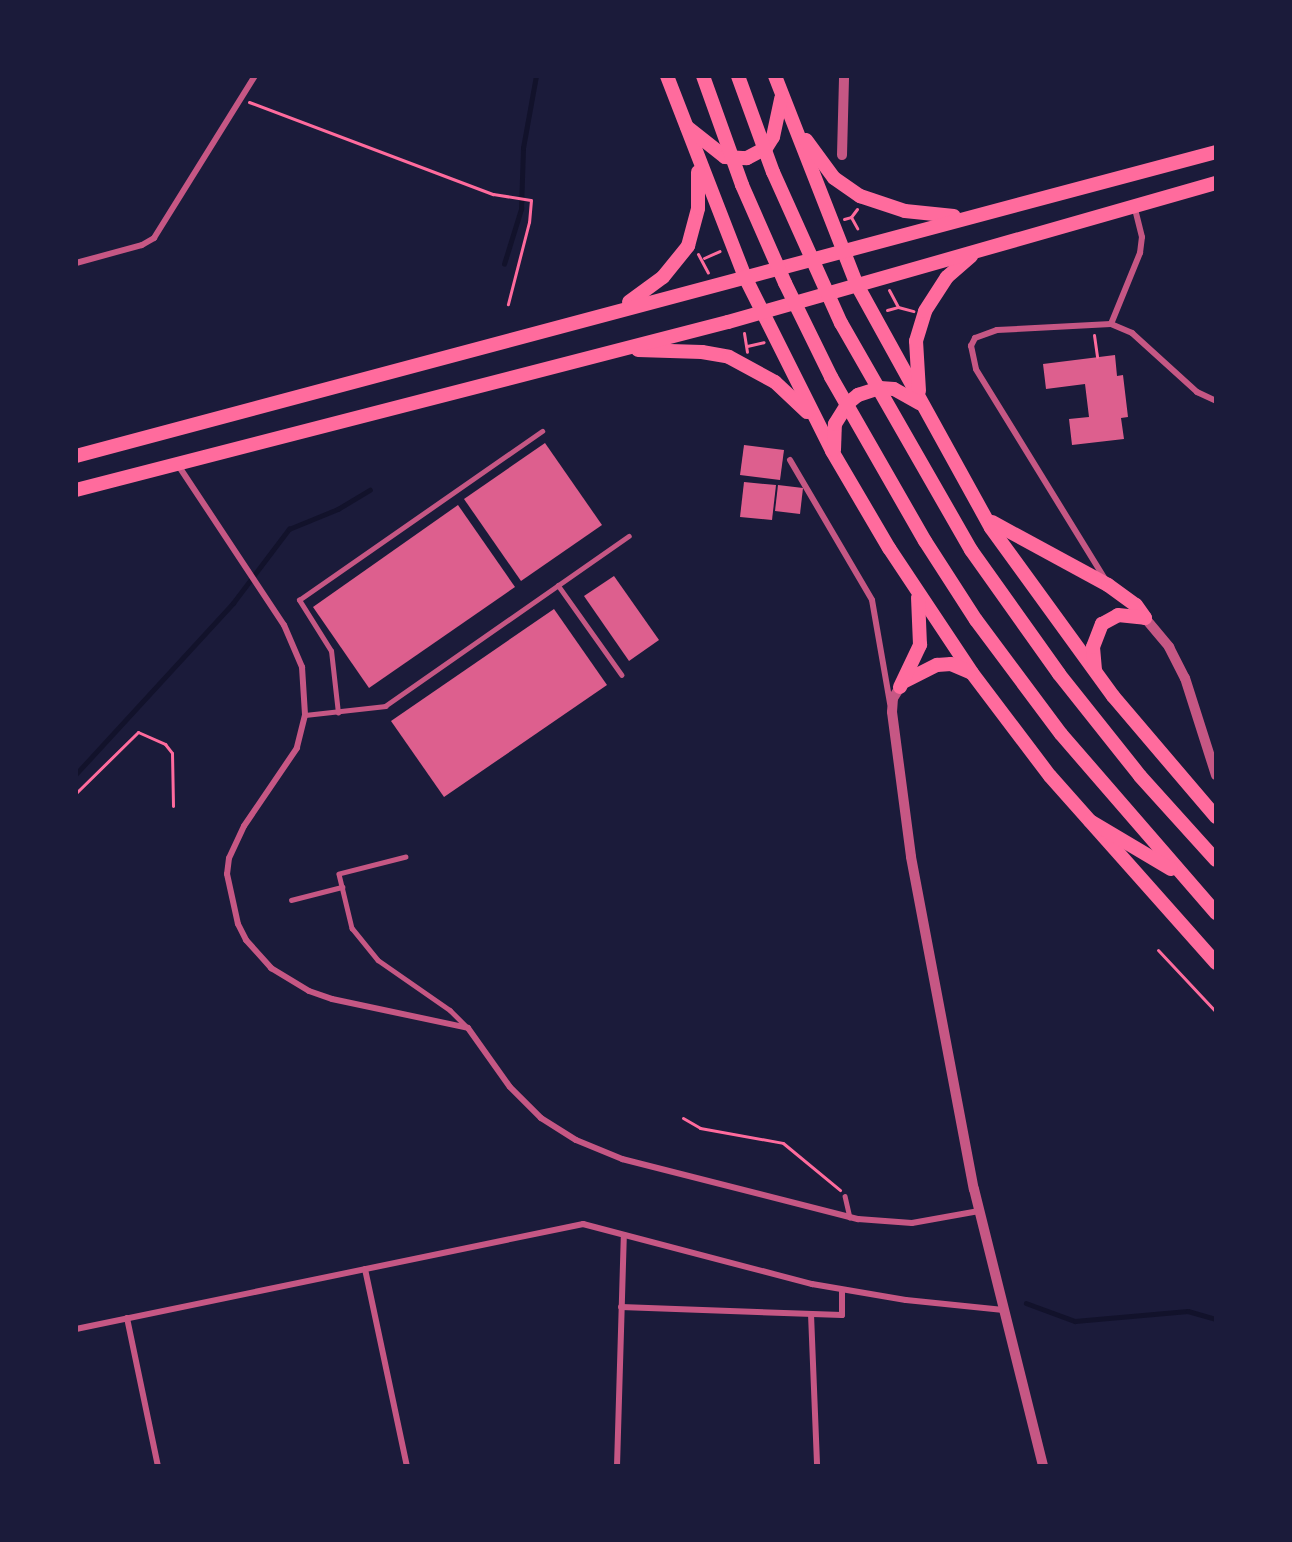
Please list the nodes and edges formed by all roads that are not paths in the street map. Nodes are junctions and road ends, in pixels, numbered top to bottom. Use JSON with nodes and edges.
{"nodes":[{"id":1,"x":255,"y":76,"type":"edge"},
{"id":2,"x":667,"y":76,"type":"edge"},
{"id":3,"x":703,"y":76,"type":"edge"},
{"id":4,"x":738,"y":76,"type":"edge"},
{"id":5,"x":775,"y":76,"type":"edge"},
{"id":6,"x":844,"y":76,"type":"edge"},
{"id":7,"x":784,"y":100,"type":"junction"},
{"id":8,"x":684,"y":123,"type":"junction"},
{"id":9,"x":693,"y":149,"type":"junction"},
{"id":10,"x":1215,"y":152,"type":"edge"},
{"id":11,"x":842,"y":155,"type":"dead end"},
{"id":12,"x":1215,"y":183,"type":"edge"},
{"id":13,"x":1134,"y":206,"type":"junction"},
{"id":14,"x":980,"y":214,"type":"junction"},
{"id":15,"x":843,"y":251,"type":"junction"},
{"id":16,"x":977,"y":252,"type":"junction"},
{"id":17,"x":76,"y":263,"type":"edge"},
{"id":18,"x":745,"y":277,"type":"junction"},
{"id":19,"x":857,"y":285,"type":"junction"},
{"id":20,"x":762,"y":313,"type":"junction"},
{"id":21,"x":603,"y":314,"type":"junction"},
{"id":22,"x":1112,"y":324,"type":"junction"},
{"id":23,"x":602,"y":353,"type":"junction"},
{"id":24,"x":1215,"y":401,"type":"edge"},
{"id":25,"x":922,"y":404,"type":"junction"},
{"id":26,"x":820,"y":427,"type":"junction"},
{"id":27,"x":542,"y":431,"type":"dead end"},
{"id":28,"x":76,"y":456,"type":"edge"},
{"id":29,"x":836,"y":457,"type":"junction"},
{"id":30,"x":790,"y":460,"type":"dead end"},
{"id":31,"x":177,"y":462,"type":"junction"},
{"id":32,"x":76,"y":490,"type":"edge"},
{"id":33,"x":986,"y":517,"type":"junction"},
{"id":34,"x":630,"y":536,"type":"dead end"},
{"id":35,"x":911,"y":583,"type":"junction"},
{"id":36,"x":558,"y":585,"type":"junction"},
{"id":37,"x":1108,"y":585,"type":"junction"},
{"id":38,"x":1145,"y":618,"type":"junction"},
{"id":39,"x":1095,"y":672,"type":"junction"},
{"id":40,"x":972,"y":673,"type":"junction"},
{"id":41,"x":622,"y":675,"type":"dead end"},
{"id":42,"x":900,"y":687,"type":"junction"},
{"id":43,"x":892,"y":712,"type":"junction"},
{"id":44,"x":338,"y":713,"type":"junction"},
{"id":45,"x":305,"y":715,"type":"junction"},
{"id":46,"x":1215,"y":775,"type":"edge"},
{"id":47,"x":1215,"y":817,"type":"edge"},
{"id":48,"x":1090,"y":821,"type":"junction"},
{"id":49,"x":406,"y":857,"type":"dead end"},
{"id":50,"x":1215,"y":860,"type":"edge"},
{"id":51,"x":1181,"y":875,"type":"junction"},
{"id":52,"x":342,"y":887,"type":"junction"},
{"id":53,"x":291,"y":900,"type":"dead end"},
{"id":54,"x":1215,"y":913,"type":"edge"},
{"id":55,"x":1215,"y":963,"type":"edge"},
{"id":56,"x":468,"y":1028,"type":"junction"},
{"id":57,"x":845,"y":1196,"type":"road end"},
{"id":58,"x":979,"y":1211,"type":"junction"},
{"id":59,"x":850,"y":1217,"type":"junction"},
{"id":60,"x":624,"y":1235,"type":"junction"},
{"id":61,"x":365,"y":1269,"type":"junction"},
{"id":62,"x":842,"y":1290,"type":"junction"},
{"id":63,"x":621,"y":1307,"type":"junction"},
{"id":64,"x":1003,"y":1310,"type":"junction"},
{"id":65,"x":811,"y":1314,"type":"junction"},
{"id":66,"x":127,"y":1318,"type":"junction"},
{"id":67,"x":76,"y":1329,"type":"edge"},
{"id":68,"x":158,"y":1466,"type":"edge"},
{"id":69,"x":407,"y":1466,"type":"edge"},
{"id":70,"x":617,"y":1466,"type":"edge"},
{"id":71,"x":817,"y":1466,"type":"edge"},
{"id":72,"x":1043,"y":1466,"type":"edge"}],
"edges":[{"from":1,"to":17,"type":"street"},
{"from":2,"to":8,"type":"main road"},
{"from":3,"to":51,"type":"main road"},
{"from":4,"to":50,"type":"main road"},
{"from":5,"to":7,"type":"main road"},
{"from":6,"to":11,"type":"street"},
{"from":7,"to":8,"type":"main road"},
{"from":7,"to":14,"type":"main road"},
{"from":7,"to":15,"type":"main road"},
{"from":8,"to":9,"type":"main road"},
{"from":9,"to":18,"type":"main road"},
{"from":9,"to":21,"type":"main road"},
{"from":10,"to":14,"type":"main road"},
{"from":12,"to":13,"type":"main road"},
{"from":13,"to":16,"type":"main road"},
{"from":13,"to":22,"type":"street"},
{"from":14,"to":15,"type":"main road"},
{"from":15,"to":18,"type":"main road"},
{"from":15,"to":19,"type":"main road"},
{"from":16,"to":19,"type":"main road"},
{"from":16,"to":25,"type":"main road"},
{"from":18,"to":20,"type":"main road"},
{"from":18,"to":21,"type":"main road"},
{"from":19,"to":20,"type":"main road"},
{"from":19,"to":25,"type":"main road"},
{"from":20,"to":23,"type":"main road"},
{"from":20,"to":26,"type":"main road"},
{"from":21,"to":28,"type":"main road"},
{"from":22,"to":24,"type":"street"},
{"from":22,"to":37,"type":"street"},
{"from":23,"to":26,"type":"main road"},
{"from":23,"to":31,"type":"main road"},
{"from":25,"to":29,"type":"main road"},
{"from":25,"to":33,"type":"main road"},
{"from":26,"to":29,"type":"main road"},
{"from":27,"to":44,"type":"lane"},
{"from":29,"to":35,"type":"main road"},
{"from":30,"to":43,"type":"street"},
{"from":31,"to":32,"type":"main road"},
{"from":31,"to":45,"type":"street"},
{"from":33,"to":37,"type":"main road"},
{"from":33,"to":39,"type":"main road"},
{"from":34,"to":36,"type":"lane"},
{"from":35,"to":40,"type":"main road"},
{"from":35,"to":42,"type":"main road"},
{"from":36,"to":41,"type":"lane"},
{"from":36,"to":44,"type":"lane"},
{"from":37,"to":38,"type":"main road"},
{"from":38,"to":39,"type":"main road"},
{"from":38,"to":46,"type":"street"},
{"from":39,"to":47,"type":"main road"},
{"from":40,"to":42,"type":"main road"},
{"from":40,"to":48,"type":"main road"},
{"from":42,"to":43,"type":"street"},
{"from":43,"to":58,"type":"street"},
{"from":44,"to":45,"type":"lane"},
{"from":45,"to":56,"type":"street"},
{"from":48,"to":51,"type":"main road"},
{"from":48,"to":55,"type":"main road"},
{"from":49,"to":52,"type":"lane"},
{"from":51,"to":54,"type":"main road"},
{"from":52,"to":53,"type":"lane"},
{"from":52,"to":56,"type":"lane"},
{"from":56,"to":59,"type":"street"},
{"from":57,"to":59,"type":"lane"},
{"from":58,"to":59,"type":"street"},
{"from":58,"to":64,"type":"street"},
{"from":60,"to":61,"type":"street"},
{"from":60,"to":62,"type":"street"},
{"from":60,"to":63,"type":"street"},
{"from":61,"to":66,"type":"street"},
{"from":61,"to":69,"type":"street"},
{"from":62,"to":64,"type":"street"},
{"from":62,"to":65,"type":"street"},
{"from":63,"to":65,"type":"street"},
{"from":63,"to":70,"type":"street"},
{"from":64,"to":72,"type":"street"},
{"from":65,"to":71,"type":"street"},
{"from":66,"to":67,"type":"street"},
{"from":66,"to":68,"type":"street"}]}
